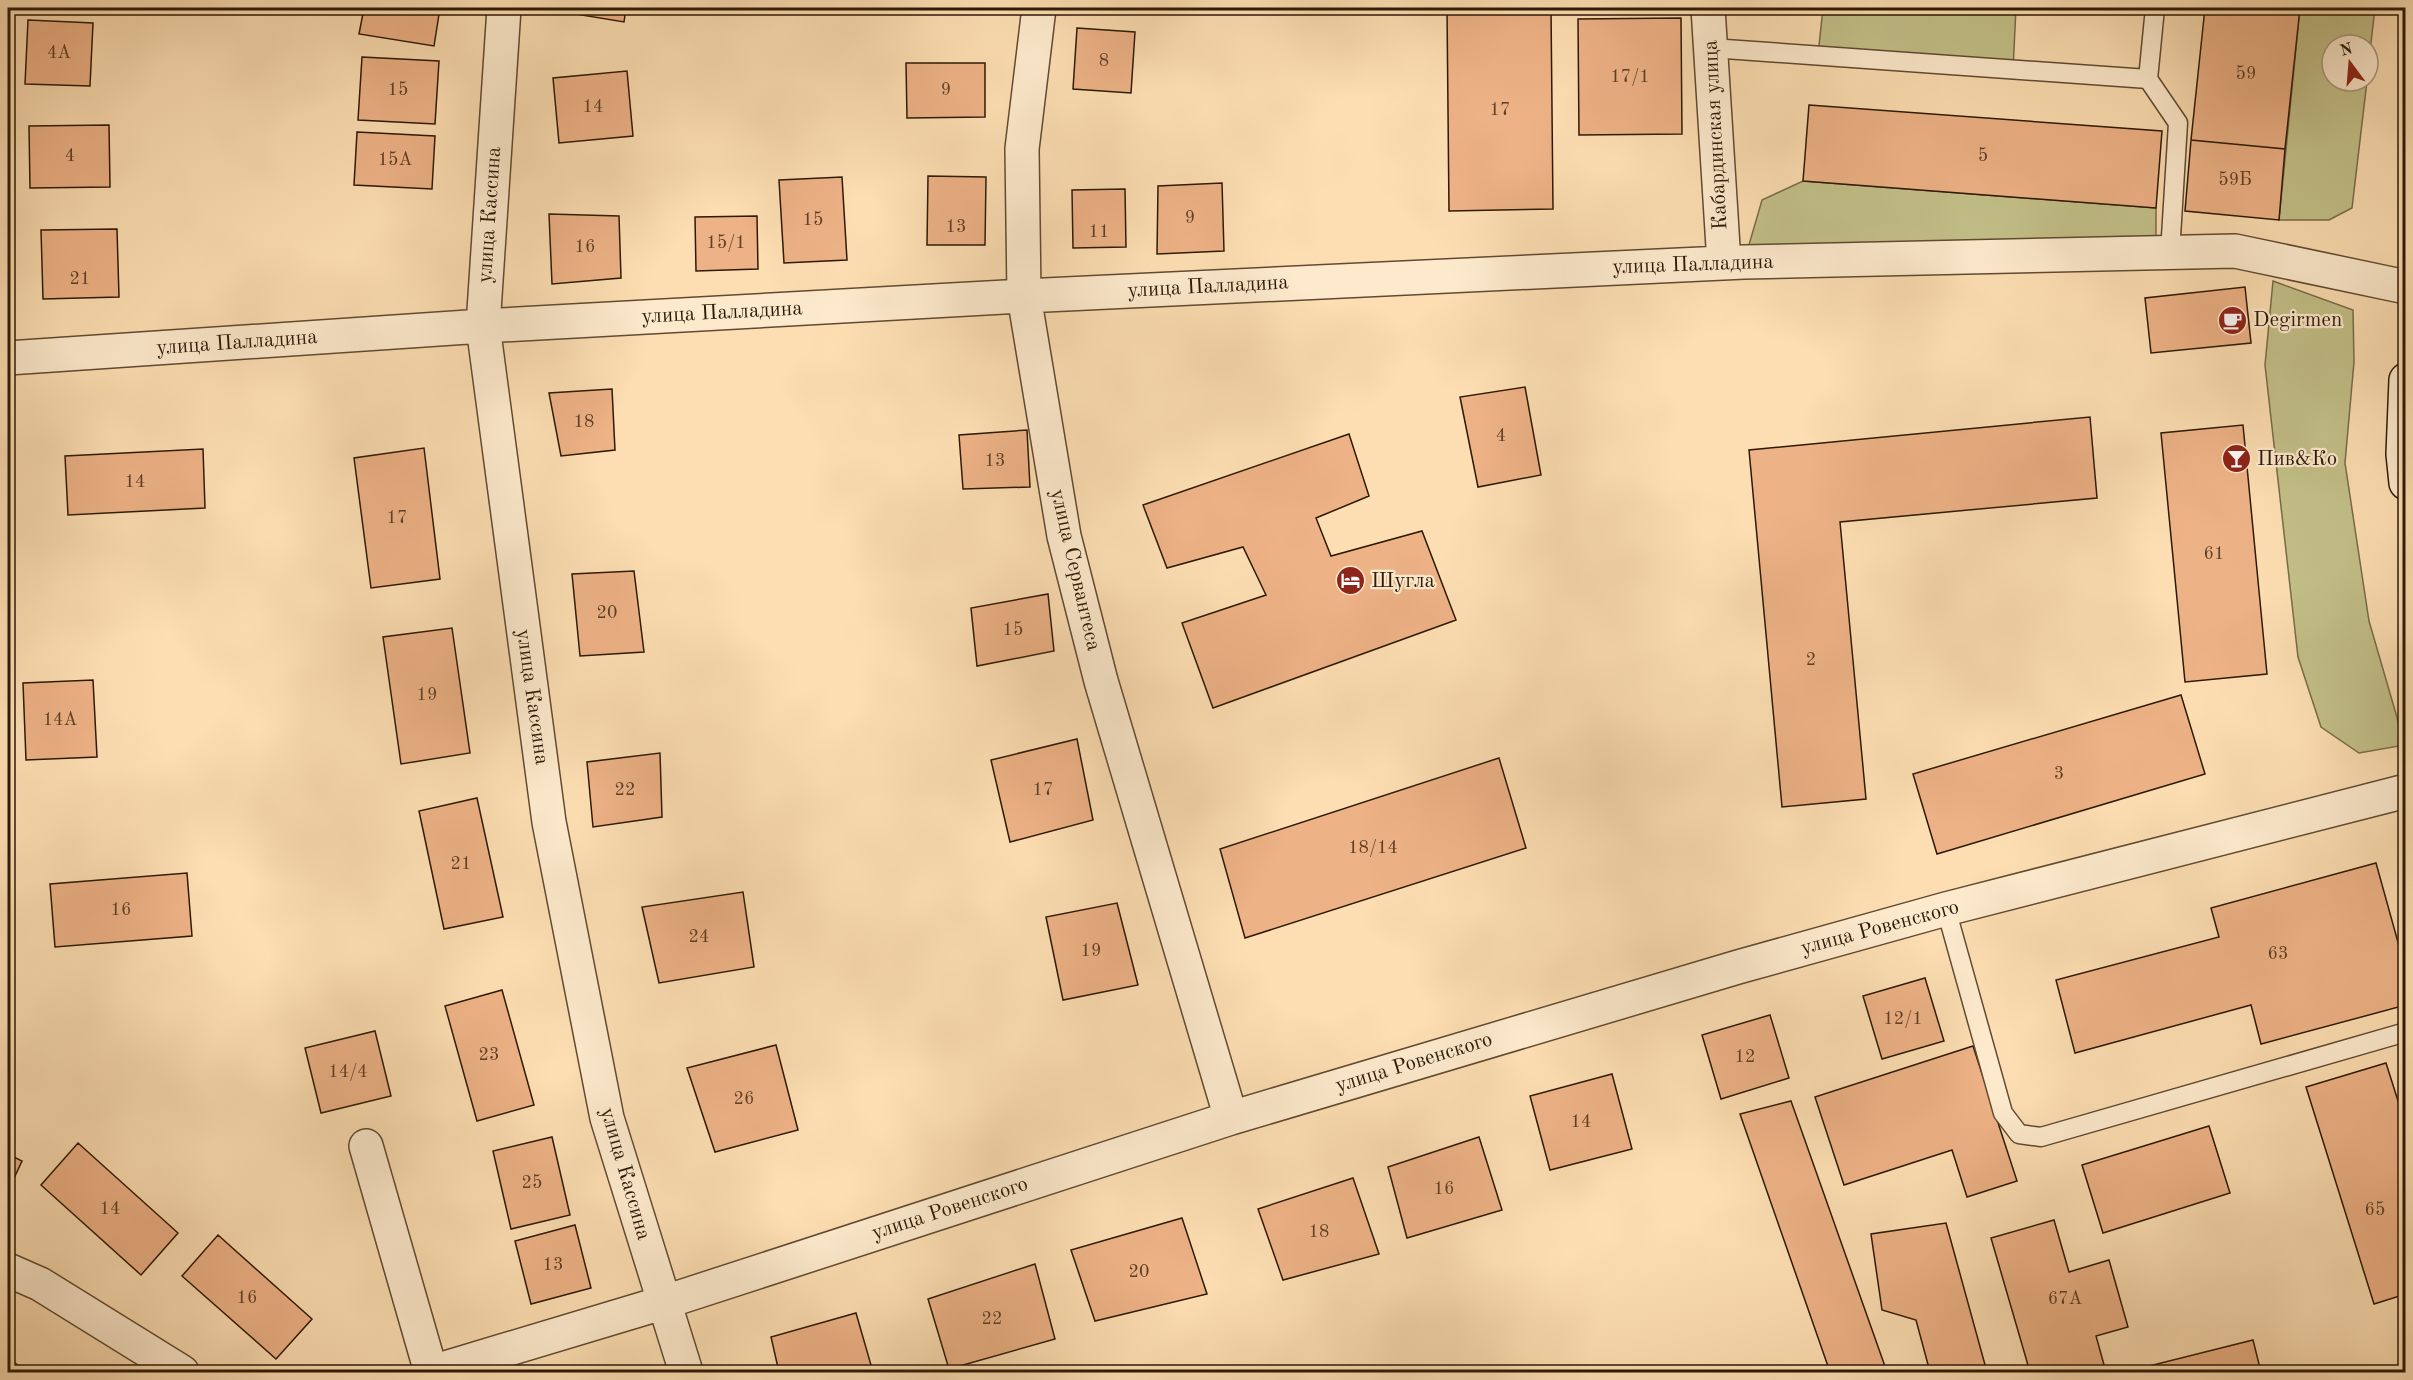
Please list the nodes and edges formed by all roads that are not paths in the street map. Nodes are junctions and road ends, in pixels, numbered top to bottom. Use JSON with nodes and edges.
{"nodes":[{"id":1,"x":504,"y":8,"type":"edge"},
{"id":2,"x":1039,"y":8,"type":"edge"},
{"id":3,"x":1708,"y":8,"type":"edge"},
{"id":4,"x":2155,"y":8,"type":"edge"},
{"id":5,"x":1711,"y":48,"type":"junction"},
{"id":6,"x":2148,"y":79,"type":"junction"},
{"id":7,"x":2170,"y":253,"type":"junction"},
{"id":8,"x":1724,"y":263,"type":"junction"},
{"id":9,"x":2406,"y":287,"type":"edge"},
{"id":10,"x":1024,"y":296,"type":"junction"},
{"id":11,"x":483,"y":326,"type":"junction"},
{"id":12,"x":8,"y":358,"type":"edge"},
{"id":13,"x":2406,"y":380,"type":"edge"},
{"id":14,"x":2406,"y":483,"type":"edge"},
{"id":15,"x":2406,"y":791,"type":"edge"},
{"id":16,"x":1946,"y":909,"type":"junction"},
{"id":17,"x":2406,"y":1032,"type":"edge"},
{"id":18,"x":1231,"y":1118,"type":"junction"},
{"id":19,"x":366,"y":1146,"type":"dead end"},
{"id":20,"x":8,"y":1270,"type":"edge"},
{"id":21,"x":662,"y":1303,"type":"junction"},
{"id":22,"x":182,"y":1372,"type":"edge"},
{"id":23,"x":432,"y":1372,"type":"edge"},
{"id":24,"x":686,"y":1372,"type":"edge"}],
"edges":[{"from":1,"to":11,"type":"street","name":"улица Кассина"},
{"from":2,"to":10,"type":"street","name":"улица Сервантеса"},
{"from":3,"to":5,"type":"street","name":"Кабардинская улица"},
{"from":4,"to":6,"type":"lane"},
{"from":5,"to":6,"type":"lane"},
{"from":5,"to":8,"type":"street","name":"Кабардинская улица"},
{"from":6,"to":7,"type":"lane"},
{"from":7,"to":8,"type":"street","name":"улица Палладина"},
{"from":7,"to":9,"type":"street","name":"улица Палладина"},
{"from":8,"to":10,"type":"street","name":"улица Палладина"},
{"from":10,"to":11,"type":"street","name":"улица Палладина"},
{"from":10,"to":18,"type":"street","name":"улица Сервантеса"},
{"from":11,"to":12,"type":"street","name":"улица Палладина"},
{"from":11,"to":21,"type":"street","name":"улица Кассина"},
{"from":13,"to":14,"type":"street"},
{"from":15,"to":16,"type":"street","name":"улица Ровенского"},
{"from":16,"to":17,"type":"lane"},
{"from":16,"to":18,"type":"street","name":"улица Ровенского"},
{"from":18,"to":21,"type":"street","name":"улица Ровенского"},
{"from":19,"to":23,"type":"street"},
{"from":20,"to":22,"type":"street"},
{"from":21,"to":23,"type":"street","name":"улица Ровенского"},
{"from":21,"to":24,"type":"street","name":"улица Кассина"}]}
